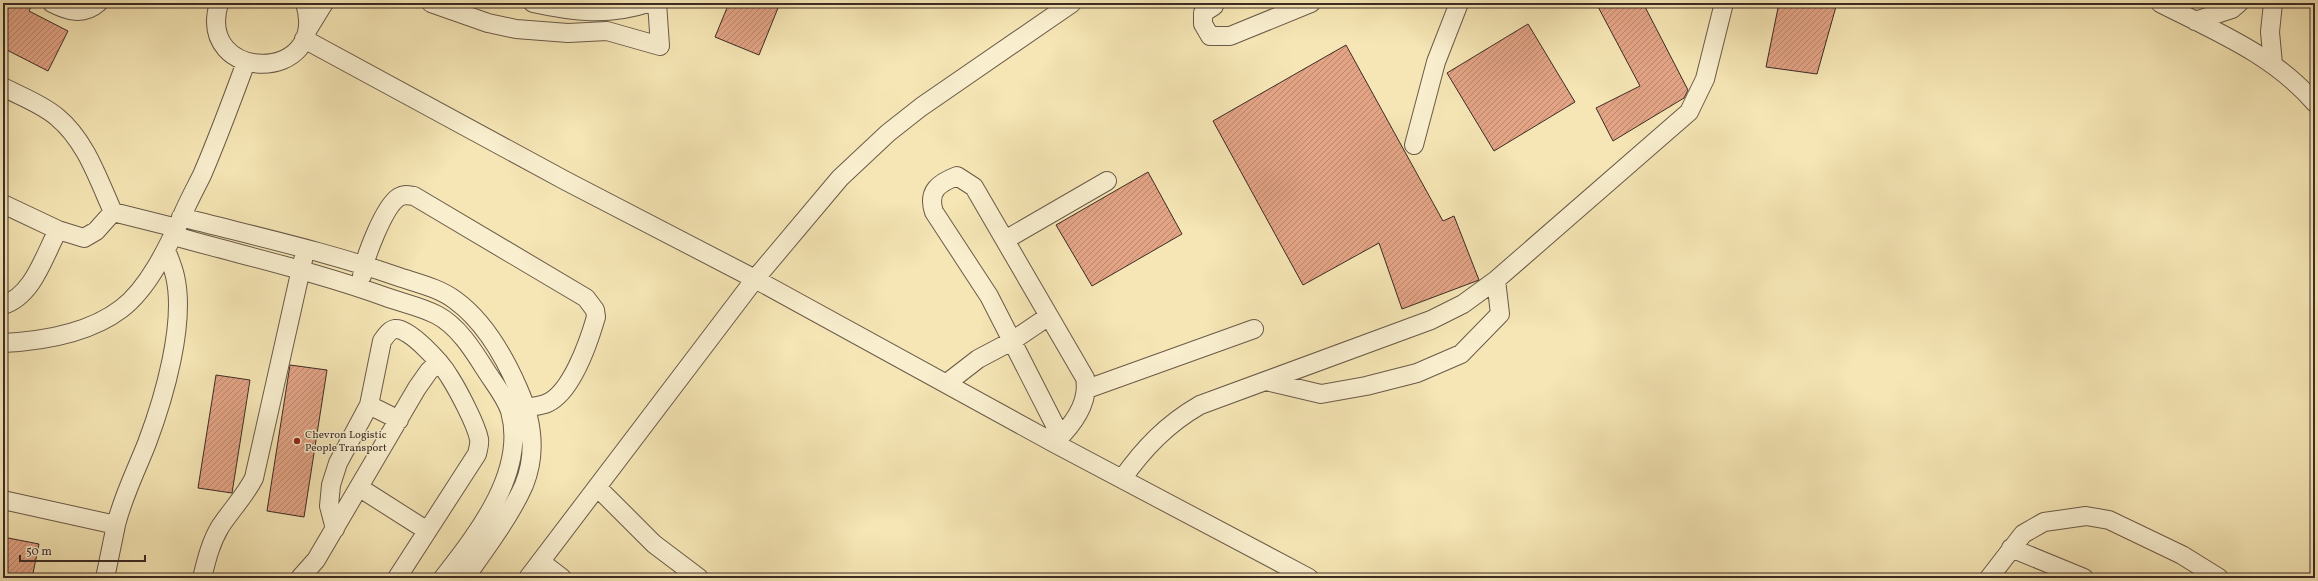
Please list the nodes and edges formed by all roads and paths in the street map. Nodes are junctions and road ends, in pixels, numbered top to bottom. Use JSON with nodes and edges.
{"nodes":[{"id":1,"x":52,"y":3,"type":"edge"},
{"id":2,"x":98,"y":3,"type":"edge"},
{"id":3,"x":219,"y":3,"type":"edge"},
{"id":4,"x":305,"y":3,"type":"edge"},
{"id":5,"x":324,"y":3,"type":"edge"},
{"id":6,"x":431,"y":3,"type":"edge"},
{"id":7,"x":533,"y":3,"type":"edge"},
{"id":8,"x":648,"y":3,"type":"edge"},
{"id":9,"x":657,"y":3,"type":"edge"},
{"id":10,"x":1072,"y":3,"type":"edge"},
{"id":11,"x":1311,"y":3,"type":"edge"},
{"id":12,"x":1458,"y":3,"type":"edge"},
{"id":13,"x":1724,"y":3,"type":"edge"},
{"id":14,"x":2160,"y":3,"type":"edge"},
{"id":15,"x":2239,"y":3,"type":"edge"},
{"id":16,"x":2273,"y":3,"type":"edge"},
{"id":17,"x":1214,"y":6,"type":"dead end"},
{"id":18,"x":605,"y":13,"type":"junction"},
{"id":19,"x":2194,"y":21,"type":"junction"},
{"id":20,"x":607,"y":31,"type":"junction"},
{"id":21,"x":306,"y":34,"type":"junction"},
{"id":22,"x":246,"y":62,"type":"junction"},
{"id":23,"x":2273,"y":64,"type":"junction"},
{"id":24,"x":3,"y":87,"type":"edge"},
{"id":25,"x":2315,"y":103,"type":"edge"},
{"id":26,"x":1414,"y":145,"type":"dead end"},
{"id":27,"x":1107,"y":181,"type":"dead end"},
{"id":28,"x":3,"y":204,"type":"edge"},
{"id":29,"x":113,"y":212,"type":"junction"},
{"id":30,"x":58,"y":230,"type":"junction"},
{"id":31,"x":175,"y":233,"type":"junction"},
{"id":32,"x":1004,"y":240,"type":"junction"},
{"id":33,"x":306,"y":250,"type":"junction"},
{"id":34,"x":364,"y":265,"type":"junction"},
{"id":35,"x":299,"y":271,"type":"junction"},
{"id":36,"x":755,"y":279,"type":"junction"},
{"id":37,"x":1496,"y":280,"type":"junction"},
{"id":38,"x":360,"y":288,"type":"junction"},
{"id":39,"x":3,"y":305,"type":"edge"},
{"id":40,"x":1049,"y":316,"type":"junction"},
{"id":41,"x":1254,"y":329,"type":"dead end"},
{"id":42,"x":1012,"y":341,"type":"junction"},
{"id":43,"x":494,"y":342,"type":"junction"},
{"id":44,"x":3,"y":343,"type":"edge"},
{"id":45,"x":476,"y":354,"type":"junction"},
{"id":46,"x":439,"y":362,"type":"junction"},
{"id":47,"x":1266,"y":381,"type":"junction"},
{"id":48,"x":947,"y":383,"type":"junction"},
{"id":49,"x":1087,"y":389,"type":"junction"},
{"id":50,"x":369,"y":405,"type":"junction"},
{"id":51,"x":518,"y":409,"type":"junction"},
{"id":52,"x":399,"y":420,"type":"junction"},
{"id":53,"x":1058,"y":440,"type":"junction"},
{"id":54,"x":1122,"y":479,"type":"junction"},
{"id":55,"x":360,"y":488,"type":"junction"},
{"id":56,"x":598,"y":488,"type":"junction"},
{"id":57,"x":3,"y":500,"type":"edge"},
{"id":58,"x":116,"y":526,"type":"junction"},
{"id":59,"x":334,"y":529,"type":"junction"},
{"id":60,"x":426,"y":530,"type":"junction"},
{"id":61,"x":2011,"y":548,"type":"junction"},
{"id":62,"x":541,"y":562,"type":"junction"},
{"id":63,"x":203,"y":574,"type":"dead end"},
{"id":64,"x":105,"y":578,"type":"edge"},
{"id":65,"x":300,"y":578,"type":"edge"},
{"id":66,"x":397,"y":578,"type":"edge"},
{"id":67,"x":442,"y":578,"type":"edge"},
{"id":68,"x":465,"y":578,"type":"edge"},
{"id":69,"x":528,"y":578,"type":"edge"},
{"id":70,"x":562,"y":578,"type":"edge"},
{"id":71,"x":699,"y":578,"type":"edge"},
{"id":72,"x":1309,"y":578,"type":"edge"},
{"id":73,"x":1989,"y":578,"type":"edge"},
{"id":74,"x":2084,"y":578,"type":"edge"},
{"id":75,"x":2219,"y":578,"type":"edge"}],
"edges":[{"from":1,"to":2,"type":"street"},
{"from":3,"to":22,"type":"street"},
{"from":4,"to":21,"type":"street"},
{"from":5,"to":21,"type":"street"},
{"from":6,"to":20,"type":"street"},
{"from":7,"to":18,"type":"street"},
{"from":8,"to":18,"type":"street"},
{"from":9,"to":20,"type":"street"},
{"from":10,"to":36,"type":"street"},
{"from":11,"to":17,"type":"street"},
{"from":12,"to":26,"type":"street"},
{"from":13,"to":37,"type":"street"},
{"from":14,"to":19,"type":"street"},
{"from":15,"to":19,"type":"street"},
{"from":16,"to":23,"type":"street"},
{"from":18,"to":20,"type":"street"},
{"from":19,"to":23,"type":"street"},
{"from":21,"to":22,"type":"street"},
{"from":21,"to":36,"type":"street"},
{"from":22,"to":31,"type":"street"},
{"from":23,"to":25,"type":"street"},
{"from":24,"to":29,"type":"street"},
{"from":27,"to":32,"type":"street"},
{"from":28,"to":30,"type":"street"},
{"from":29,"to":30,"type":"street"},
{"from":29,"to":31,"type":"street"},
{"from":30,"to":39,"type":"street"},
{"from":31,"to":33,"type":"street"},
{"from":31,"to":35,"type":"street"},
{"from":31,"to":44,"type":"street"},
{"from":31,"to":58,"type":"street"},
{"from":32,"to":40,"type":"street"},
{"from":32,"to":42,"type":"street"},
{"from":33,"to":34,"type":"street"},
{"from":33,"to":35,"type":"street"},
{"from":34,"to":38,"type":"street"},
{"from":34,"to":43,"type":"street"},
{"from":34,"to":51,"type":"street"},
{"from":35,"to":38,"type":"street"},
{"from":35,"to":63,"type":"street"},
{"from":36,"to":48,"type":"street"},
{"from":36,"to":56,"type":"street"},
{"from":37,"to":47,"type":"street"},
{"from":37,"to":47,"type":"street"},
{"from":38,"to":45,"type":"street"},
{"from":40,"to":42,"type":"street"},
{"from":40,"to":49,"type":"street"},
{"from":41,"to":49,"type":"street"},
{"from":42,"to":48,"type":"street"},
{"from":42,"to":53,"type":"street"},
{"from":43,"to":45,"type":"street"},
{"from":43,"to":51,"type":"street"},
{"from":45,"to":51,"type":"street"},
{"from":46,"to":50,"type":"street"},
{"from":46,"to":52,"type":"street"},
{"from":46,"to":60,"type":"street"},
{"from":47,"to":54,"type":"street"},
{"from":48,"to":53,"type":"street"},
{"from":49,"to":53,"type":"street"},
{"from":50,"to":52,"type":"street"},
{"from":50,"to":59,"type":"street"},
{"from":51,"to":67,"type":"street"},
{"from":51,"to":68,"type":"street"},
{"from":52,"to":55,"type":"street"},
{"from":53,"to":54,"type":"street"},
{"from":54,"to":72,"type":"street"},
{"from":55,"to":59,"type":"street"},
{"from":55,"to":60,"type":"street"},
{"from":56,"to":62,"type":"street"},
{"from":56,"to":71,"type":"street"},
{"from":57,"to":58,"type":"street"},
{"from":58,"to":64,"type":"street"},
{"from":59,"to":65,"type":"street"},
{"from":60,"to":66,"type":"street"},
{"from":61,"to":73,"type":"street"},
{"from":61,"to":74,"type":"street"},
{"from":61,"to":75,"type":"street"},
{"from":62,"to":69,"type":"street"},
{"from":62,"to":70,"type":"street"}]}
